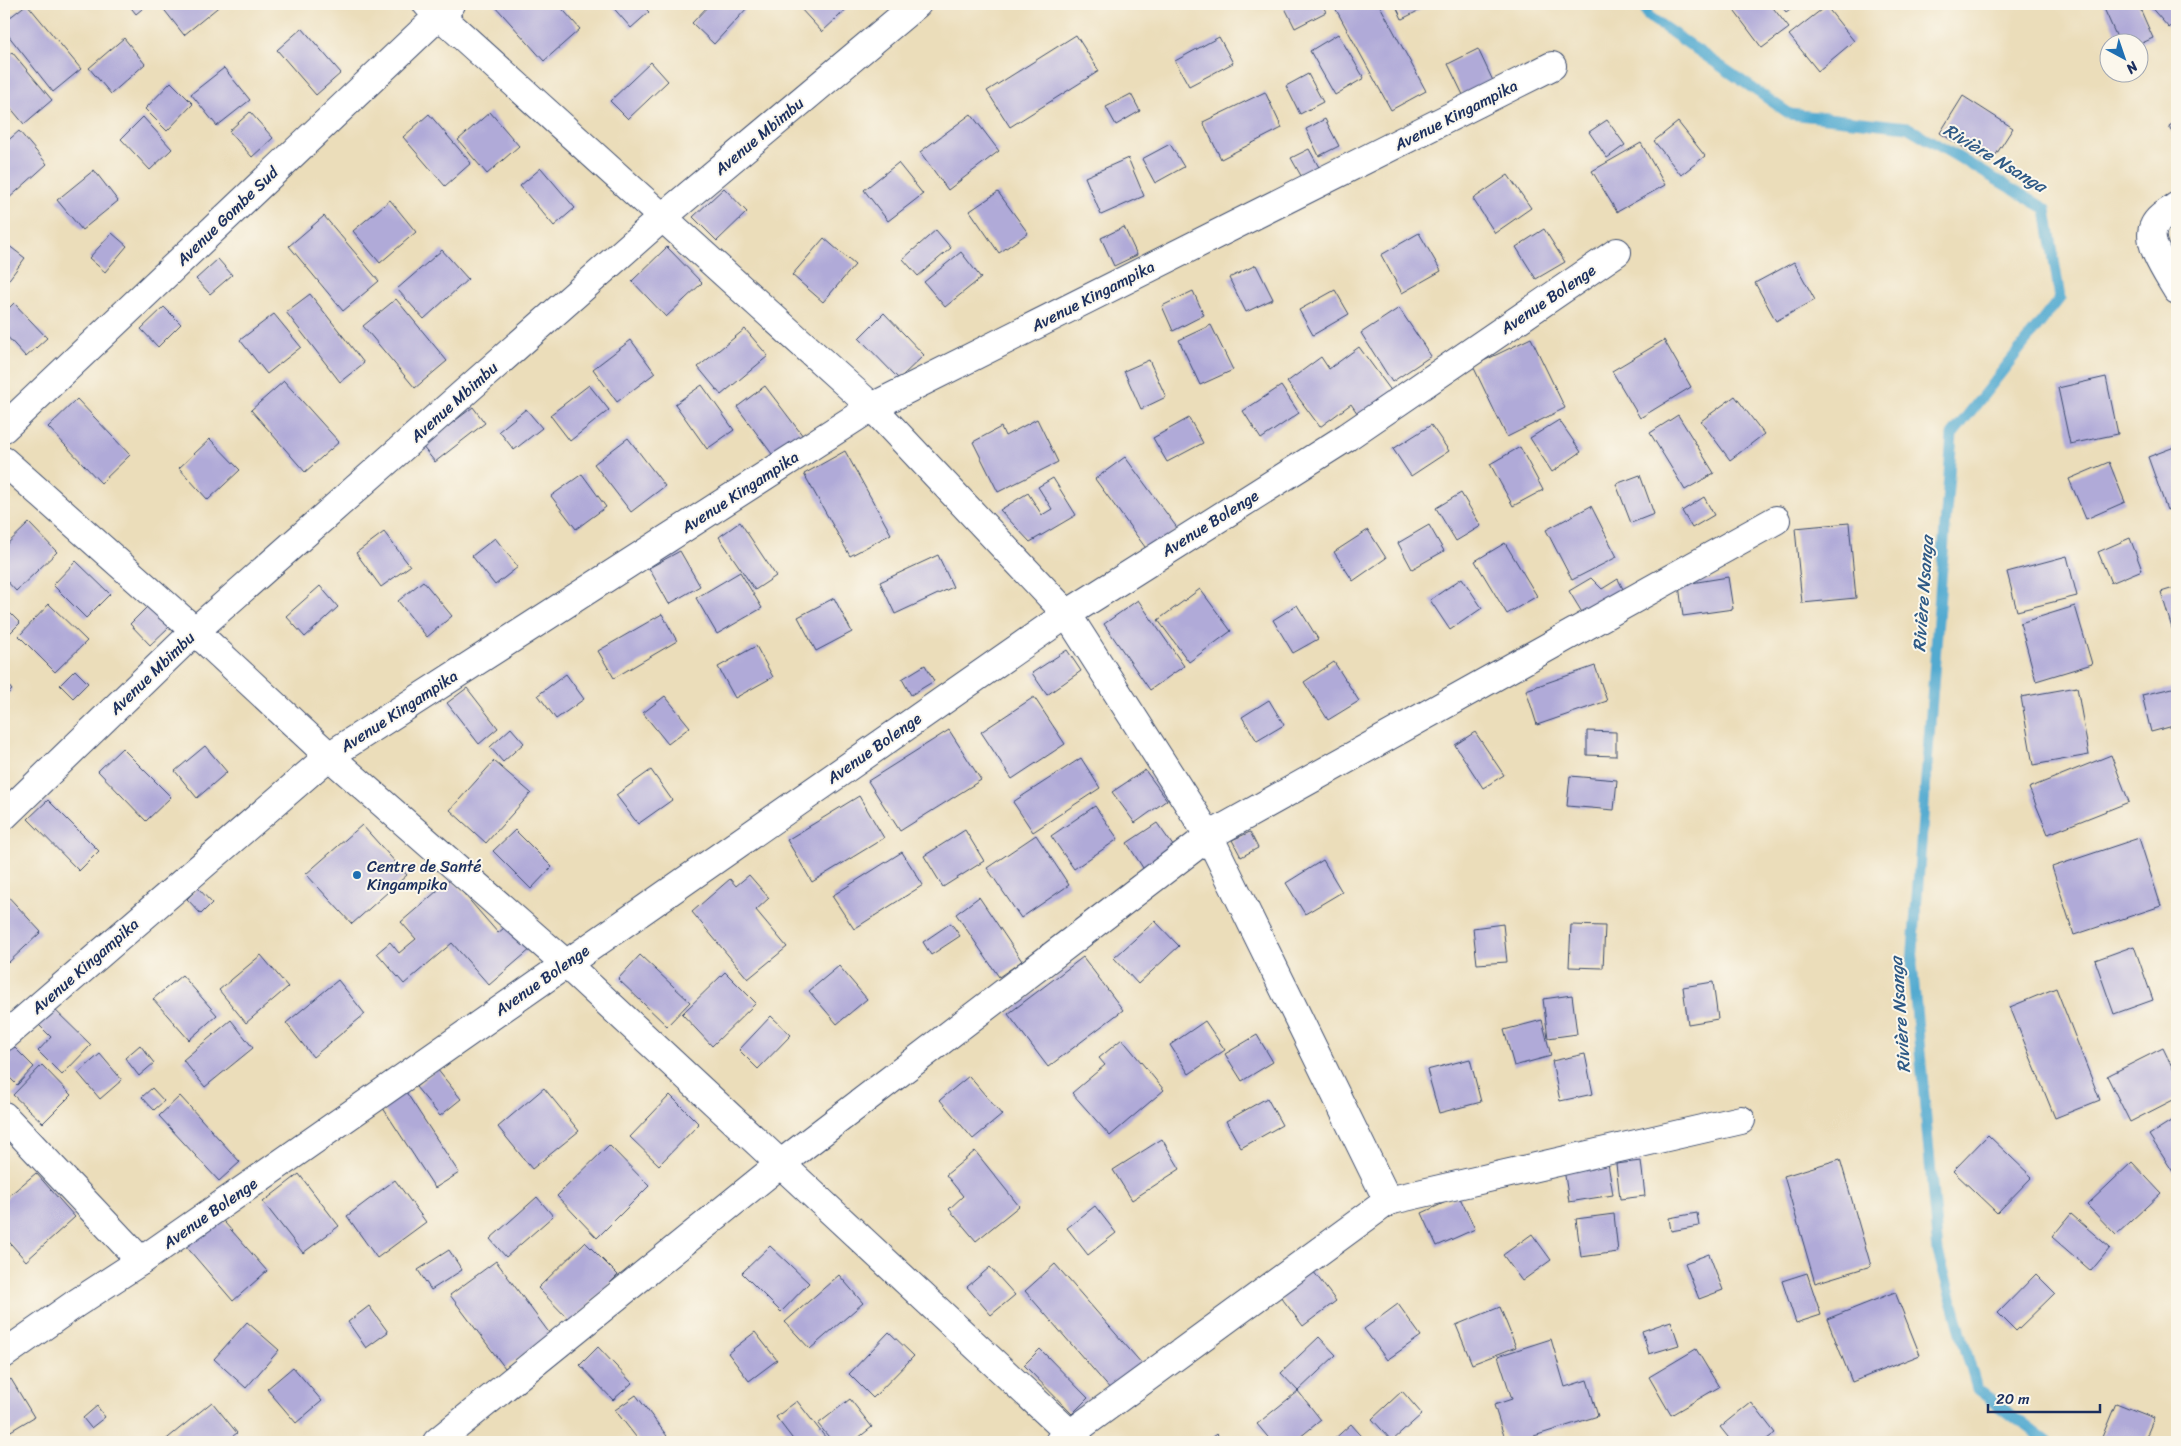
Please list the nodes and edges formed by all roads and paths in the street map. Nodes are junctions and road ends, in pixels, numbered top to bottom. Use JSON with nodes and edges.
{"nodes":[{"id":1,"x":917,"y":4,"type":"edge"},
{"id":2,"x":439,"y":7,"type":"edge"},
{"id":3,"x":1552,"y":66,"type":"dead end"},
{"id":4,"x":2177,"y":206,"type":"edge"},
{"id":5,"x":664,"y":216,"type":"junction"},
{"id":6,"x":1618,"y":252,"type":"dead end"},
{"id":7,"x":2177,"y":290,"type":"edge"},
{"id":8,"x":872,"y":406,"type":"junction"},
{"id":9,"x":4,"y":428,"type":"edge"},
{"id":10,"x":4,"y":461,"type":"edge"},
{"id":11,"x":1776,"y":520,"type":"dead end"},
{"id":12,"x":1067,"y":614,"type":"junction"},
{"id":13,"x":195,"y":631,"type":"junction"},
{"id":14,"x":328,"y":756,"type":"junction"},
{"id":15,"x":4,"y":816,"type":"edge"},
{"id":16,"x":1210,"y":836,"type":"junction"},
{"id":17,"x":565,"y":963,"type":"junction"},
{"id":18,"x":4,"y":1037,"type":"edge"},
{"id":19,"x":4,"y":1116,"type":"edge"},
{"id":20,"x":1741,"y":1120,"type":"dead end"},
{"id":21,"x":780,"y":1165,"type":"junction"},
{"id":22,"x":1388,"y":1201,"type":"junction"},
{"id":23,"x":141,"y":1261,"type":"junction"},
{"id":24,"x":4,"y":1354,"type":"edge"},
{"id":25,"x":1070,"y":1440,"type":"edge"},
{"id":26,"x":437,"y":1442,"type":"edge"}],
"edges":[{"from":1,"to":5,"type":"street","name":"Avenue Mbimbu"},
{"from":2,"to":5,"type":"street"},
{"from":2,"to":9,"type":"street","name":"Avenue Gombe Sud"},
{"from":3,"to":8,"type":"street","name":"Avenue Kingampika"},
{"from":4,"to":7,"type":"street"},
{"from":5,"to":8,"type":"street"},
{"from":5,"to":13,"type":"street","name":"Avenue Mbimbu"},
{"from":6,"to":12,"type":"street","name":"Avenue Bolenge"},
{"from":8,"to":12,"type":"street"},
{"from":8,"to":14,"type":"street","name":"Avenue Kingampika"},
{"from":10,"to":13,"type":"street"},
{"from":11,"to":16,"type":"street"},
{"from":12,"to":16,"type":"street"},
{"from":12,"to":17,"type":"street","name":"Avenue Bolenge"},
{"from":13,"to":14,"type":"street"},
{"from":13,"to":15,"type":"street","name":"Avenue Mbimbu"},
{"from":14,"to":17,"type":"street"},
{"from":14,"to":18,"type":"street","name":"Avenue Kingampika"},
{"from":16,"to":21,"type":"street"},
{"from":16,"to":22,"type":"street"},
{"from":17,"to":21,"type":"street"},
{"from":17,"to":23,"type":"street","name":"Avenue Bolenge"},
{"from":19,"to":23,"type":"street"},
{"from":20,"to":22,"type":"street"},
{"from":21,"to":25,"type":"street"},
{"from":21,"to":26,"type":"street"},
{"from":22,"to":25,"type":"street"},
{"from":23,"to":24,"type":"street","name":"Avenue Bolenge"}]}
